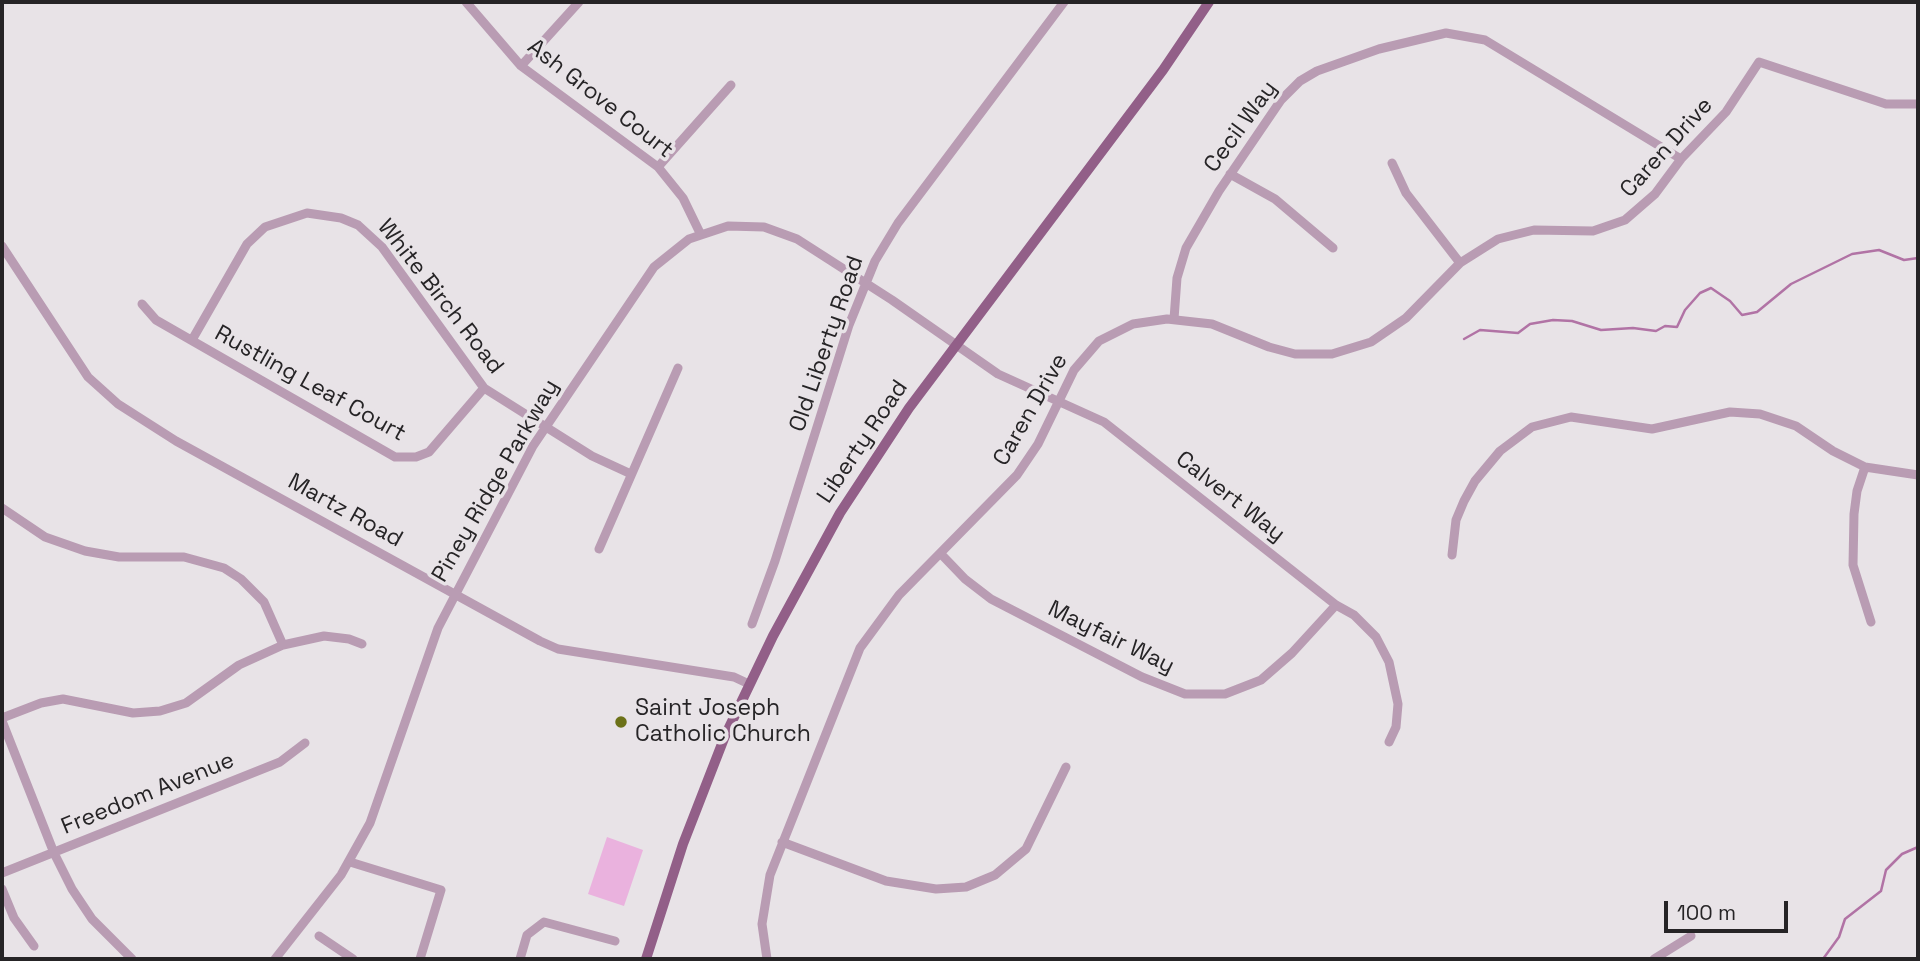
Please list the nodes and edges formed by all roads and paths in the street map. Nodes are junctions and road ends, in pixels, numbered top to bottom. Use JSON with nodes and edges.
{"nodes":[{"id":1,"x":466,"y":2,"type":"edge"},
{"id":2,"x":579,"y":2,"type":"edge"},
{"id":3,"x":1064,"y":2,"type":"edge"},
{"id":4,"x":1209,"y":2,"type":"edge"},
{"id":5,"x":521,"y":66,"type":"junction"},
{"id":6,"x":731,"y":85,"type":"dead end"},
{"id":7,"x":1918,"y":104,"type":"edge"},
{"id":8,"x":1681,"y":159,"type":"junction"},
{"id":9,"x":1392,"y":163,"type":"dead end"},
{"id":10,"x":658,"y":167,"type":"junction"},
{"id":11,"x":1230,"y":174,"type":"junction"},
{"id":12,"x":700,"y":233,"type":"junction"},
{"id":13,"x":2,"y":246,"type":"edge"},
{"id":14,"x":1334,"y":248,"type":"dead end"},
{"id":15,"x":1460,"y":263,"type":"junction"},
{"id":16,"x":866,"y":282,"type":"junction"},
{"id":17,"x":142,"y":304,"type":"dead end"},
{"id":18,"x":1174,"y":318,"type":"junction"},
{"id":19,"x":192,"y":340,"type":"junction"},
{"id":20,"x":955,"y":346,"type":"junction"},
{"id":21,"x":678,"y":368,"type":"dead end"},
{"id":22,"x":484,"y":388,"type":"junction"},
{"id":23,"x":1059,"y":403,"type":"junction"},
{"id":24,"x":546,"y":427,"type":"junction"},
{"id":25,"x":1865,"y":467,"type":"junction"},
{"id":26,"x":631,"y":474,"type":"junction"},
{"id":27,"x":1918,"y":475,"type":"edge"},
{"id":28,"x":2,"y":508,"type":"edge"},
{"id":29,"x":599,"y":549,"type":"dead end"},
{"id":30,"x":941,"y":554,"type":"junction"},
{"id":31,"x":1452,"y":555,"type":"dead end"},
{"id":32,"x":454,"y":593,"type":"junction"},
{"id":33,"x":1336,"y":605,"type":"junction"},
{"id":34,"x":1871,"y":622,"type":"dead end"},
{"id":35,"x":752,"y":624,"type":"dead end"},
{"id":36,"x":362,"y":644,"type":"dead end"},
{"id":37,"x":283,"y":645,"type":"junction"},
{"id":38,"x":749,"y":684,"type":"junction"},
{"id":39,"x":2,"y":719,"type":"edge"},
{"id":40,"x":1389,"y":742,"type":"dead end"},
{"id":41,"x":304,"y":743,"type":"dead end"},
{"id":42,"x":1066,"y":767,"type":"dead end"},
{"id":43,"x":782,"y":842,"type":"junction"},
{"id":44,"x":54,"y":853,"type":"junction"},
{"id":45,"x":350,"y":862,"type":"junction"},
{"id":46,"x":2,"y":873,"type":"edge"},
{"id":47,"x":2,"y":889,"type":"edge"},
{"id":48,"x":319,"y":936,"type":"dead end"},
{"id":49,"x":1691,"y":936,"type":"dead end"},
{"id":50,"x":615,"y":941,"type":"dead end"},
{"id":51,"x":34,"y":946,"type":"dead end"},
{"id":52,"x":342,"y":957,"type":"edge"},
{"id":53,"x":132,"y":959,"type":"edge"},
{"id":54,"x":275,"y":959,"type":"edge"},
{"id":55,"x":353,"y":959,"type":"edge"},
{"id":56,"x":420,"y":959,"type":"edge"},
{"id":57,"x":520,"y":959,"type":"edge"},
{"id":58,"x":646,"y":959,"type":"edge"},
{"id":59,"x":767,"y":959,"type":"edge"},
{"id":60,"x":1654,"y":959,"type":"edge"}],
"edges":[{"from":1,"to":5,"type":"street","name":"Ash Grove Court"},
{"from":2,"to":5,"type":"street"},
{"from":3,"to":16,"type":"street","name":"Old Liberty Road"},
{"from":4,"to":20,"type":"main road","name":"Liberty Road"},
{"from":5,"to":10,"type":"street","name":"Ash Grove Court"},
{"from":6,"to":10,"type":"street"},
{"from":7,"to":8,"type":"street","name":"Caren Drive"},
{"from":8,"to":11,"type":"street","name":"Cecil Way"},
{"from":8,"to":15,"type":"street","name":"Caren Drive"},
{"from":9,"to":15,"type":"street"},
{"from":10,"to":12,"type":"street","name":"Ash Grove Court"},
{"from":11,"to":14,"type":"street"},
{"from":11,"to":18,"type":"street","name":"Cecil Way"},
{"from":12,"to":16,"type":"street","name":"Piney Ridge Parkway"},
{"from":12,"to":24,"type":"street","name":"Piney Ridge Parkway"},
{"from":13,"to":32,"type":"street","name":"Martz Road"},
{"from":15,"to":18,"type":"street","name":"Caren Drive"},
{"from":16,"to":20,"type":"street","name":"Piney Ridge Parkway"},
{"from":16,"to":35,"type":"street","name":"Old Liberty Road"},
{"from":17,"to":19,"type":"street","name":"Rustling Leaf Court"},
{"from":18,"to":23,"type":"street","name":"Caren Drive"},
{"from":19,"to":22,"type":"street","name":"Rustling Leaf Court"},
{"from":19,"to":22,"type":"street","name":"White Birch Road"},
{"from":20,"to":23,"type":"street","name":"Calvert Way"},
{"from":20,"to":38,"type":"main road","name":"Liberty Road"},
{"from":21,"to":26,"type":"street"},
{"from":22,"to":24,"type":"street","name":"White Birch Road"},
{"from":23,"to":30,"type":"street","name":"Caren Drive"},
{"from":23,"to":33,"type":"street","name":"Calvert Way"},
{"from":24,"to":26,"type":"street","name":"White Birch Road"},
{"from":24,"to":32,"type":"street","name":"Piney Ridge Parkway"},
{"from":25,"to":27,"type":"street"},
{"from":25,"to":31,"type":"street"},
{"from":25,"to":34,"type":"street"},
{"from":26,"to":29,"type":"street"},
{"from":28,"to":37,"type":"street"},
{"from":30,"to":33,"type":"street","name":"Mayfair Way"},
{"from":30,"to":43,"type":"street","name":"Caren Drive"},
{"from":32,"to":38,"type":"street","name":"Martz Road"},
{"from":32,"to":45,"type":"street","name":"Piney Ridge Parkway"},
{"from":33,"to":40,"type":"street","name":"Calvert Way"},
{"from":36,"to":37,"type":"street"},
{"from":37,"to":39,"type":"street"},
{"from":38,"to":58,"type":"main road","name":"Liberty Road"},
{"from":39,"to":44,"type":"street"},
{"from":41,"to":44,"type":"street","name":"Freedom Avenue"},
{"from":42,"to":43,"type":"street"},
{"from":43,"to":59,"type":"street","name":"Caren Drive"},
{"from":44,"to":46,"type":"street","name":"Freedom Avenue"},
{"from":44,"to":53,"type":"street"},
{"from":45,"to":54,"type":"street","name":"Piney Ridge Parkway"},
{"from":45,"to":56,"type":"street"},
{"from":47,"to":51,"type":"street"},
{"from":48,"to":52,"type":"street"},
{"from":49,"to":60,"type":"street"},
{"from":50,"to":57,"type":"street"},
{"from":52,"to":55,"type":"street"}]}
